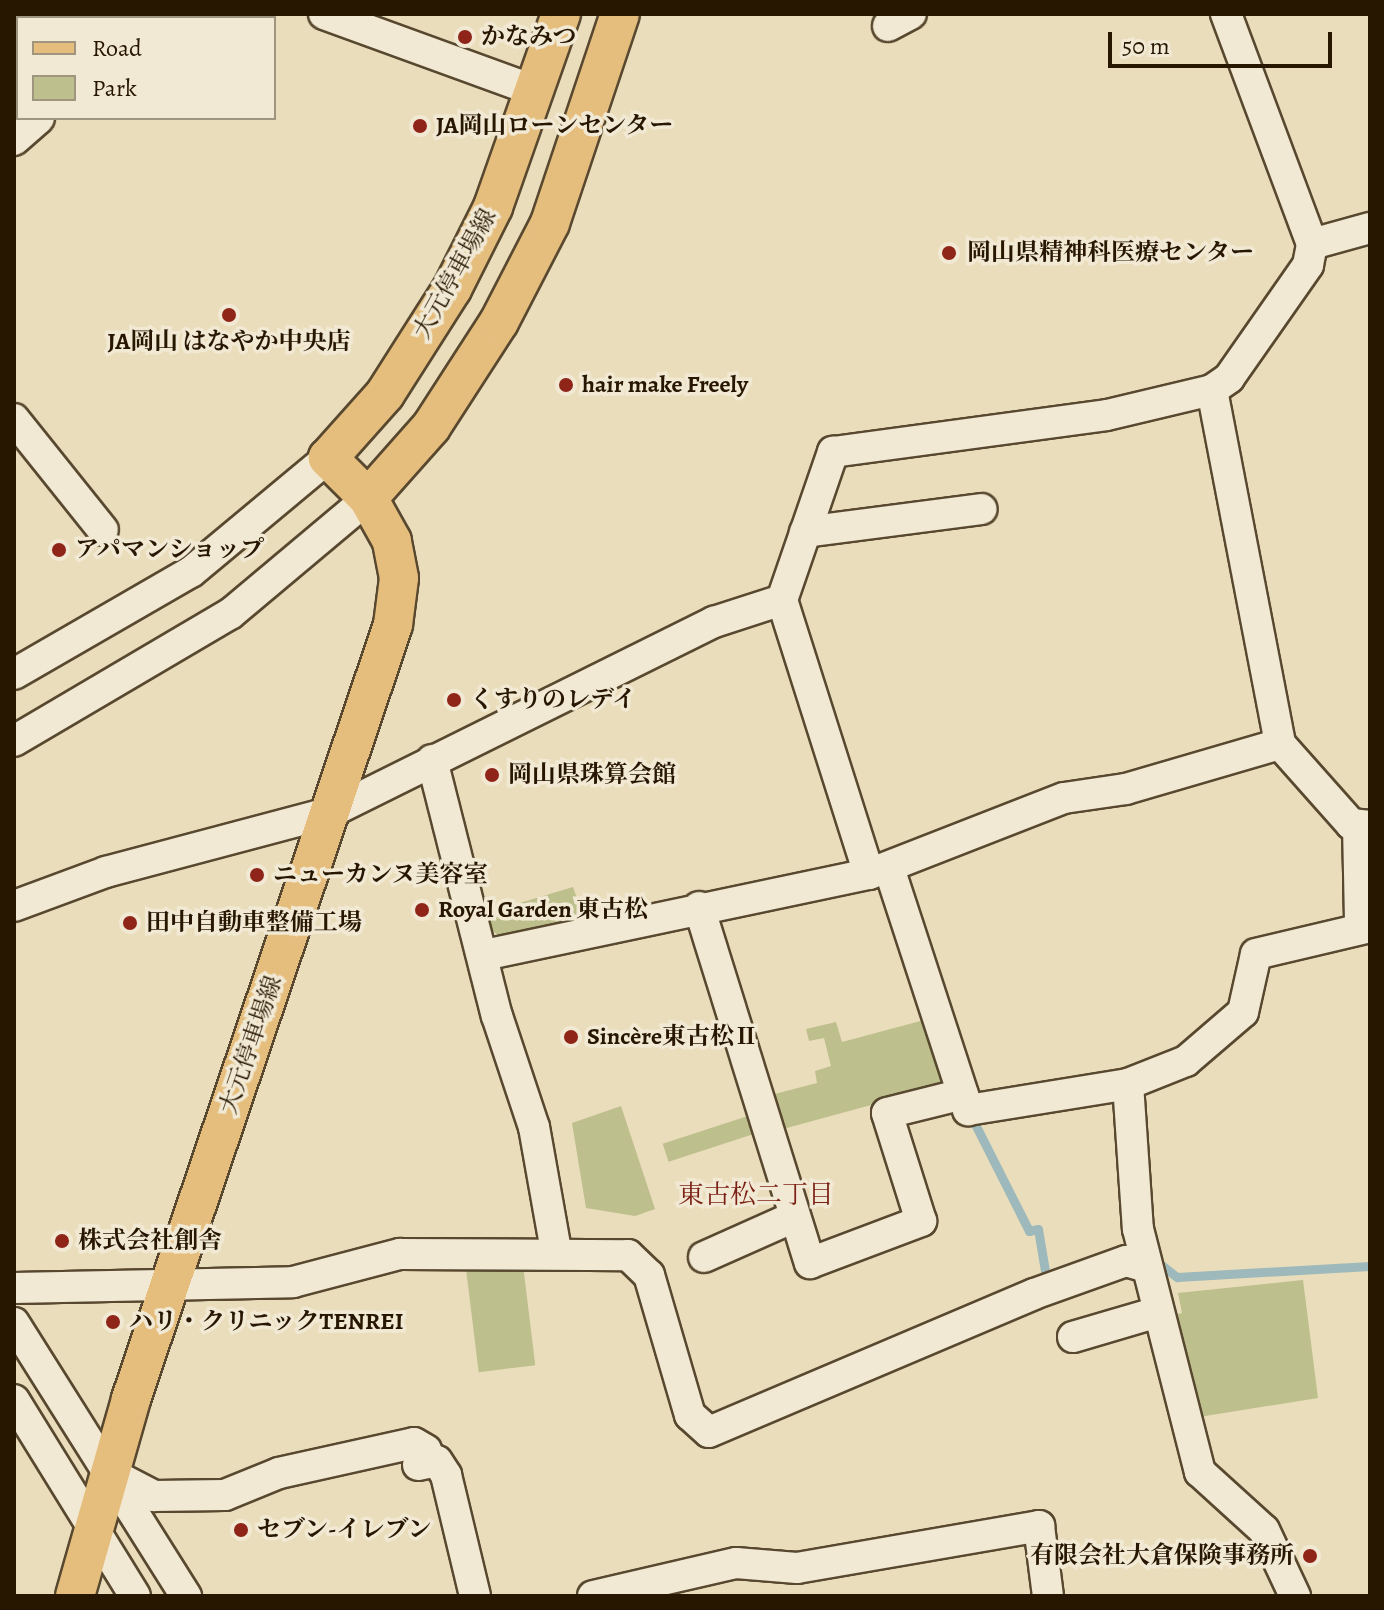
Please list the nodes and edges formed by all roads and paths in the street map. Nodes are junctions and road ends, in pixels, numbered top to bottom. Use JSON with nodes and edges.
{"nodes":[{"id":1,"x":324,"y":14,"type":"edge"},
{"id":2,"x":561,"y":14,"type":"edge"},
{"id":3,"x":620,"y":14,"type":"edge"},
{"id":4,"x":1226,"y":14,"type":"edge"},
{"id":5,"x":536,"y":91,"type":"junction"},
{"id":6,"x":37,"y":120,"type":"edge"},
{"id":7,"x":14,"y":140,"type":"edge"},
{"id":8,"x":1370,"y":228,"type":"edge"},
{"id":9,"x":1312,"y":244,"type":"junction"},
{"id":10,"x":1212,"y":390,"type":"junction"},
{"id":11,"x":14,"y":419,"type":"edge"},
{"id":12,"x":328,"y":458,"type":"junction"},
{"id":13,"x":368,"y":498,"type":"junction"},
{"id":14,"x":982,"y":509,"type":"dead end"},
{"id":15,"x":103,"y":530,"type":"dead end"},
{"id":16,"x":805,"y":532,"type":"junction"},
{"id":17,"x":782,"y":600,"type":"junction"},
{"id":18,"x":14,"y":674,"type":"edge"},
{"id":19,"x":14,"y":741,"type":"edge"},
{"id":20,"x":1280,"y":744,"type":"junction"},
{"id":21,"x":432,"y":760,"type":"junction"},
{"id":22,"x":331,"y":812,"type":"junction"},
{"id":23,"x":1364,"y":826,"type":"edge"},
{"id":24,"x":879,"y":871,"type":"junction"},
{"id":25,"x":14,"y":906,"type":"edge"},
{"id":26,"x":699,"y":907,"type":"junction"},
{"id":27,"x":1357,"y":929,"type":"edge"},
{"id":28,"x":484,"y":955,"type":"junction"},
{"id":29,"x":1128,"y":1084,"type":"junction"},
{"id":30,"x":956,"y":1095,"type":"junction"},
{"id":31,"x":794,"y":1217,"type":"junction"},
{"id":32,"x":556,"y":1251,"type":"junction"},
{"id":33,"x":704,"y":1257,"type":"dead end"},
{"id":34,"x":1145,"y":1260,"type":"junction"},
{"id":35,"x":171,"y":1280,"type":"junction"},
{"id":36,"x":14,"y":1288,"type":"edge"},
{"id":37,"x":1158,"y":1312,"type":"junction"},
{"id":38,"x":14,"y":1323,"type":"edge"},
{"id":39,"x":1073,"y":1337,"type":"dead end"},
{"id":40,"x":14,"y":1400,"type":"edge"},
{"id":41,"x":110,"y":1473,"type":"junction"},
{"id":42,"x":93,"y":1530,"type":"junction"},
{"id":43,"x":472,"y":1583,"type":"edge"},
{"id":44,"x":75,"y":1596,"type":"edge"},
{"id":45,"x":135,"y":1596,"type":"edge"},
{"id":46,"x":186,"y":1596,"type":"edge"},
{"id":47,"x":593,"y":1596,"type":"edge"},
{"id":48,"x":1048,"y":1596,"type":"edge"},
{"id":49,"x":1295,"y":1596,"type":"edge"}],
"edges":[{"from":1,"to":5,"type":"street"},
{"from":2,"to":5,"type":"main road","name":"大元停車場線"},
{"from":3,"to":13,"type":"main road"},
{"from":4,"to":9,"type":"street"},
{"from":5,"to":12,"type":"main road","name":"大元停車場線"},
{"from":6,"to":7,"type":"street"},
{"from":8,"to":9,"type":"street"},
{"from":9,"to":10,"type":"street"},
{"from":10,"to":16,"type":"street"},
{"from":10,"to":20,"type":"street"},
{"from":11,"to":15,"type":"street"},
{"from":12,"to":13,"type":"main road","name":"大元停車場線"},
{"from":12,"to":18,"type":"street"},
{"from":13,"to":19,"type":"street"},
{"from":13,"to":22,"type":"main road","name":"大元停車場線"},
{"from":14,"to":16,"type":"street"},
{"from":16,"to":17,"type":"street"},
{"from":17,"to":21,"type":"street"},
{"from":17,"to":24,"type":"street"},
{"from":20,"to":23,"type":"street"},
{"from":20,"to":24,"type":"street"},
{"from":21,"to":22,"type":"street"},
{"from":21,"to":28,"type":"street"},
{"from":22,"to":25,"type":"street"},
{"from":22,"to":35,"type":"main road","name":"大元停車場線"},
{"from":23,"to":27,"type":"street"},
{"from":24,"to":26,"type":"street"},
{"from":24,"to":30,"type":"street"},
{"from":26,"to":28,"type":"street"},
{"from":26,"to":31,"type":"street"},
{"from":27,"to":29,"type":"street"},
{"from":28,"to":32,"type":"street"},
{"from":29,"to":30,"type":"street"},
{"from":29,"to":34,"type":"street"},
{"from":30,"to":31,"type":"street"},
{"from":31,"to":33,"type":"street"},
{"from":32,"to":34,"type":"street"},
{"from":32,"to":35,"type":"street"},
{"from":34,"to":37,"type":"street"},
{"from":35,"to":36,"type":"street"},
{"from":35,"to":41,"type":"main road","name":"大元停車場線"},
{"from":37,"to":39,"type":"street"},
{"from":37,"to":49,"type":"street"},
{"from":38,"to":41,"type":"street"},
{"from":40,"to":42,"type":"street"},
{"from":41,"to":42,"type":"main road","name":"大元停車場線"},
{"from":41,"to":43,"type":"street"},
{"from":41,"to":46,"type":"street"},
{"from":42,"to":44,"type":"main road","name":"大元停車場線"},
{"from":42,"to":45,"type":"street"},
{"from":47,"to":48,"type":"street"}]}
